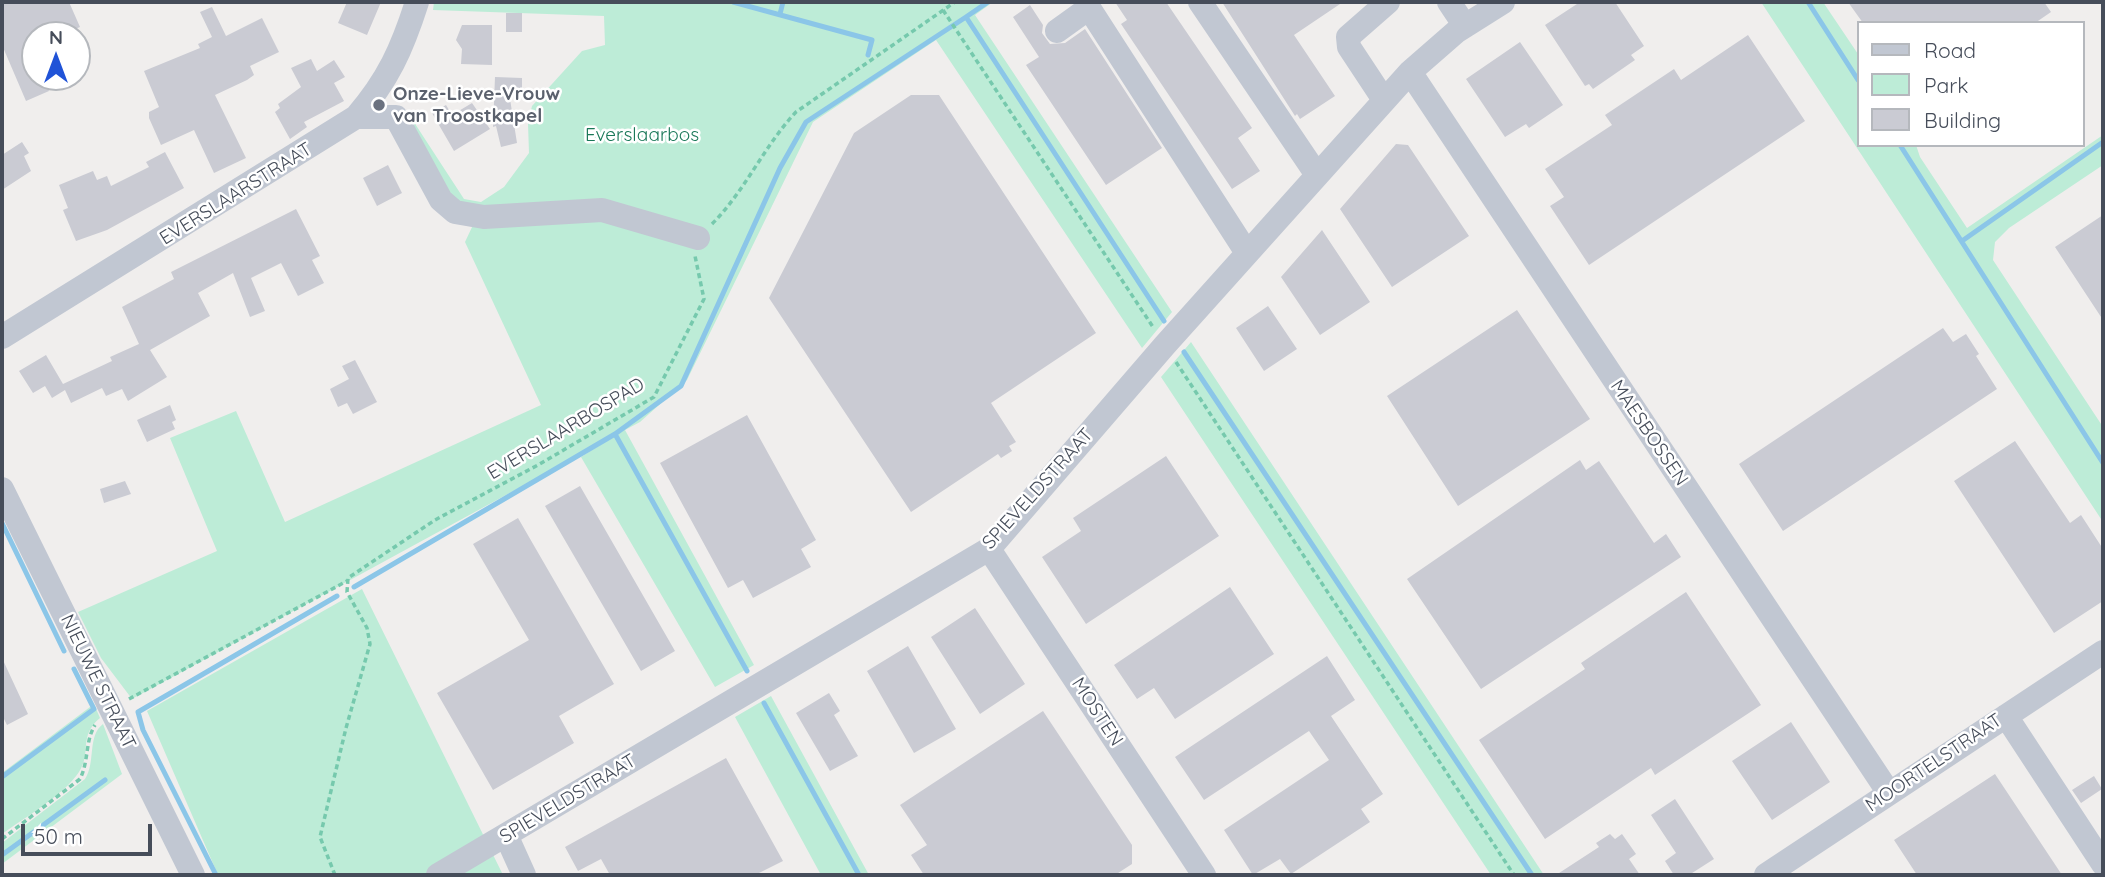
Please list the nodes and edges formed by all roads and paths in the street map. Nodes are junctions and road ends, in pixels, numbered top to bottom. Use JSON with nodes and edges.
{"nodes":[{"id":1,"x":417,"y":2,"type":"edge"},
{"id":2,"x":955,"y":2,"type":"edge"},
{"id":3,"x":1200,"y":2,"type":"edge"},
{"id":4,"x":1388,"y":2,"type":"edge"},
{"id":5,"x":1449,"y":2,"type":"edge"},
{"id":6,"x":1503,"y":2,"type":"edge"},
{"id":7,"x":943,"y":10,"type":"junction"},
{"id":8,"x":1465,"y":26,"type":"junction"},
{"id":9,"x":1056,"y":31,"type":"dead end"},
{"id":10,"x":1410,"y":72,"type":"junction"},
{"id":11,"x":383,"y":86,"type":"junction"},
{"id":12,"x":1384,"y":100,"type":"junction"},
{"id":13,"x":356,"y":117,"type":"junction"},
{"id":14,"x":396,"y":117,"type":"junction"},
{"id":15,"x":1317,"y":175,"type":"junction"},
{"id":16,"x":698,"y":238,"type":"junction"},
{"id":17,"x":1247,"y":253,"type":"junction"},
{"id":18,"x":2,"y":337,"type":"edge"},
{"id":19,"x":1165,"y":345,"type":"junction"},
{"id":20,"x":2,"y":489,"type":"edge"},
{"id":21,"x":989,"y":549,"type":"junction"},
{"id":22,"x":346,"y":581,"type":"junction"},
{"id":23,"x":2103,"y":652,"type":"edge"},
{"id":24,"x":112,"y":712,"type":"junction"},
{"id":25,"x":2006,"y":716,"type":"junction"},
{"id":26,"x":1889,"y":793,"type":"junction"},
{"id":27,"x":506,"y":835,"type":"junction"},
{"id":28,"x":2,"y":839,"type":"edge"},
{"id":29,"x":2103,"y":864,"type":"edge"},
{"id":30,"x":193,"y":875,"type":"edge"},
{"id":31,"x":335,"y":875,"type":"edge"},
{"id":32,"x":438,"y":875,"type":"edge"},
{"id":33,"x":524,"y":875,"type":"edge"},
{"id":34,"x":1204,"y":875,"type":"edge"},
{"id":35,"x":1514,"y":875,"type":"edge"},
{"id":36,"x":1766,"y":875,"type":"edge"}],
"edges":[{"from":1,"to":11,"type":"street","name":"EVERSLAARSTRAAT"},
{"from":2,"to":7,"type":"path"},
{"from":3,"to":15,"type":"street"},
{"from":4,"to":12,"type":"street"},
{"from":5,"to":8,"type":"street"},
{"from":6,"to":8,"type":"street","name":"SPIEVELDSTRAAT"},
{"from":7,"to":16,"type":"path"},
{"from":7,"to":19,"type":"path"},
{"from":8,"to":10,"type":"street","name":"SPIEVELDSTRAAT"},
{"from":9,"to":17,"type":"street"},
{"from":10,"to":12,"type":"street","name":"SPIEVELDSTRAAT"},
{"from":10,"to":26,"type":"street","name":"MAESBOSSEN"},
{"from":11,"to":13,"type":"street","name":"EVERSLAARSTRAAT"},
{"from":11,"to":14,"type":"street"},
{"from":12,"to":15,"type":"street","name":"SPIEVELDSTRAAT"},
{"from":13,"to":14,"type":"street"},
{"from":13,"to":18,"type":"street","name":"EVERSLAARSTRAAT"},
{"from":14,"to":16,"type":"street"},
{"from":15,"to":17,"type":"street","name":"SPIEVELDSTRAAT"},
{"from":16,"to":22,"type":"path","name":"EVERSLAARBOSPAD"},
{"from":17,"to":19,"type":"street","name":"SPIEVELDSTRAAT"},
{"from":19,"to":21,"type":"street","name":"SPIEVELDSTRAAT"},
{"from":19,"to":35,"type":"path"},
{"from":20,"to":24,"type":"street","name":"NIEUWE STRAAT"},
{"from":21,"to":27,"type":"street","name":"SPIEVELDSTRAAT"},
{"from":21,"to":34,"type":"street","name":"MOSTEN"},
{"from":22,"to":24,"type":"path","name":"EVERSLAARBOSPAD"},
{"from":22,"to":31,"type":"path"},
{"from":23,"to":25,"type":"street","name":"MOORTELSTRAAT"},
{"from":24,"to":28,"type":"path","name":"EVERSLAARBOSPAD"},
{"from":24,"to":30,"type":"street","name":"NIEUWE STRAAT"},
{"from":25,"to":26,"type":"street","name":"MOORTELSTRAAT"},
{"from":25,"to":29,"type":"street"},
{"from":26,"to":36,"type":"street","name":"MOORTELSTRAAT"},
{"from":27,"to":32,"type":"street","name":"SPIEVELDSTRAAT"},
{"from":27,"to":33,"type":"street"}]}
